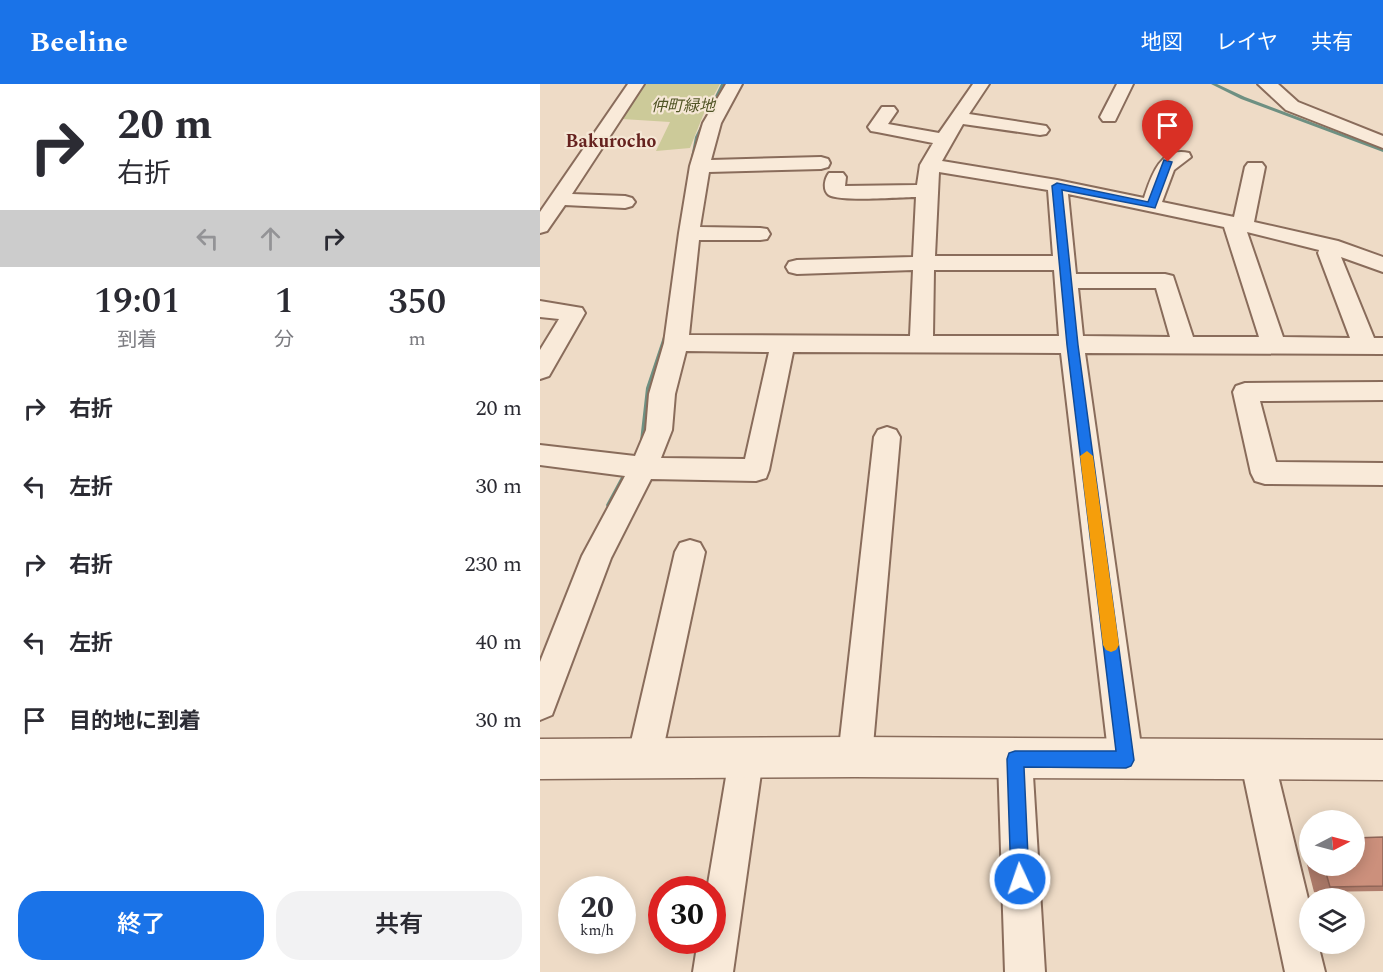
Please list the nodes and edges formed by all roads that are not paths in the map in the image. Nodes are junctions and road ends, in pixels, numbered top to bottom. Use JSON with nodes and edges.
{"nodes":[{"id":1,"x":636,"y":84,"type":"edge"},
{"id":2,"x":734,"y":84,"type":"edge"},
{"id":3,"x":981,"y":84,"type":"edge"},
{"id":4,"x":1125,"y":84,"type":"edge"},
{"id":5,"x":1266,"y":84,"type":"edge"},
{"id":6,"x":888,"y":111,"type":"dead end"},
{"id":7,"x":957,"y":117,"type":"junction"},
{"id":8,"x":1109,"y":117,"type":"dead end"},
{"id":9,"x":1040,"y":130,"type":"dead end"},
{"id":10,"x":944,"y":139,"type":"junction"},
{"id":11,"x":1383,"y":142,"type":"edge"},
{"id":12,"x":1182,"y":157,"type":"dead end"},
{"id":13,"x":821,"y":163,"type":"dead end"},
{"id":14,"x":930,"y":165,"type":"junction"},
{"id":15,"x":700,"y":166,"type":"junction"},
{"id":16,"x":1255,"y":167,"type":"dead end"},
{"id":17,"x":836,"y":177,"type":"dead end"},
{"id":18,"x":1057,"y":186,"type":"junction"},
{"id":19,"x":926,"y":191,"type":"junction"},
{"id":20,"x":559,"y":199,"type":"junction"},
{"id":21,"x":625,"y":202,"type":"dead end"},
{"id":22,"x":1151,"y":206,"type":"junction"},
{"id":23,"x":1238,"y":224,"type":"junction"},
{"id":24,"x":540,"y":227,"type":"edge"},
{"id":25,"x":689,"y":233,"type":"junction"},
{"id":26,"x":760,"y":234,"type":"dead end"},
{"id":27,"x":1331,"y":246,"type":"junction"},
{"id":28,"x":925,"y":263,"type":"junction"},
{"id":29,"x":1383,"y":265,"type":"edge"},
{"id":30,"x":797,"y":267,"type":"dead end"},
{"id":31,"x":1066,"y":272,"type":"junction"},
{"id":32,"x":540,"y":309,"type":"edge"},
{"id":33,"x":676,"y":343,"type":"junction"},
{"id":34,"x":783,"y":344,"type":"junction"},
{"id":35,"x":921,"y":344,"type":"junction"},
{"id":36,"x":1072,"y":345,"type":"junction"},
{"id":37,"x":1184,"y":345,"type":"junction"},
{"id":38,"x":1274,"y":346,"type":"junction"},
{"id":39,"x":1374,"y":346,"type":"edge"},
{"id":40,"x":540,"y":370,"type":"edge"},
{"id":41,"x":1383,"y":391,"type":"edge"},
{"id":42,"x":887,"y":437,"type":"dead end"},
{"id":43,"x":540,"y":455,"type":"edge"},
{"id":44,"x":631,"y":466,"type":"junction"},
{"id":45,"x":1383,"y":474,"type":"edge"},
{"id":46,"x":690,"y":552,"type":"dead end"},
{"id":47,"x":540,"y":704,"type":"edge"},
{"id":48,"x":855,"y":757,"type":"junction"},
{"id":49,"x":540,"y":759,"type":"edge"},
{"id":50,"x":644,"y":759,"type":"junction"},
{"id":51,"x":746,"y":759,"type":"junction"},
{"id":52,"x":1015,"y":759,"type":"junction"},
{"id":53,"x":1257,"y":759,"type":"junction"},
{"id":54,"x":1126,"y":760,"type":"junction"},
{"id":55,"x":1383,"y":760,"type":"edge"},
{"id":56,"x":713,"y":972,"type":"edge"},
{"id":57,"x":1025,"y":972,"type":"edge"},
{"id":58,"x":1305,"y":972,"type":"edge"}],
"edges":[{"from":1,"to":20,"type":"street"},
{"from":2,"to":15,"type":"street"},
{"from":3,"to":7,"type":"street"},
{"from":4,"to":8,"type":"street"},
{"from":5,"to":11,"type":"street"},
{"from":6,"to":10,"type":"street"},
{"from":7,"to":9,"type":"street"},
{"from":7,"to":10,"type":"street"},
{"from":10,"to":14,"type":"street"},
{"from":12,"to":22,"type":"street"},
{"from":13,"to":15,"type":"street"},
{"from":14,"to":18,"type":"street"},
{"from":14,"to":19,"type":"street"},
{"from":15,"to":25,"type":"street"},
{"from":16,"to":23,"type":"street"},
{"from":17,"to":19,"type":"street"},
{"from":18,"to":22,"type":"street"},
{"from":18,"to":31,"type":"street"},
{"from":19,"to":28,"type":"street"},
{"from":20,"to":21,"type":"street"},
{"from":20,"to":24,"type":"street"},
{"from":22,"to":23,"type":"street"},
{"from":23,"to":27,"type":"street"},
{"from":23,"to":38,"type":"street"},
{"from":25,"to":26,"type":"street"},
{"from":25,"to":33,"type":"street"},
{"from":27,"to":29,"type":"street"},
{"from":27,"to":39,"type":"street"},
{"from":28,"to":30,"type":"street"},
{"from":28,"to":31,"type":"street"},
{"from":28,"to":35,"type":"street"},
{"from":31,"to":36,"type":"street"},
{"from":31,"to":37,"type":"street"},
{"from":32,"to":40,"type":"street"},
{"from":33,"to":34,"type":"street"},
{"from":33,"to":44,"type":"street"},
{"from":34,"to":35,"type":"street"},
{"from":34,"to":44,"type":"street"},
{"from":35,"to":36,"type":"street"},
{"from":36,"to":37,"type":"street"},
{"from":36,"to":54,"type":"street"},
{"from":37,"to":38,"type":"street"},
{"from":38,"to":39,"type":"street"},
{"from":41,"to":45,"type":"street"},
{"from":42,"to":48,"type":"street"},
{"from":43,"to":44,"type":"street"},
{"from":44,"to":47,"type":"street"},
{"from":46,"to":50,"type":"street"},
{"from":48,"to":51,"type":"street"},
{"from":48,"to":52,"type":"street"},
{"from":49,"to":50,"type":"street"},
{"from":50,"to":51,"type":"street"},
{"from":51,"to":56,"type":"street"},
{"from":52,"to":54,"type":"street"},
{"from":52,"to":57,"type":"street"},
{"from":53,"to":54,"type":"street"},
{"from":53,"to":55,"type":"street"},
{"from":53,"to":58,"type":"street"}]}
